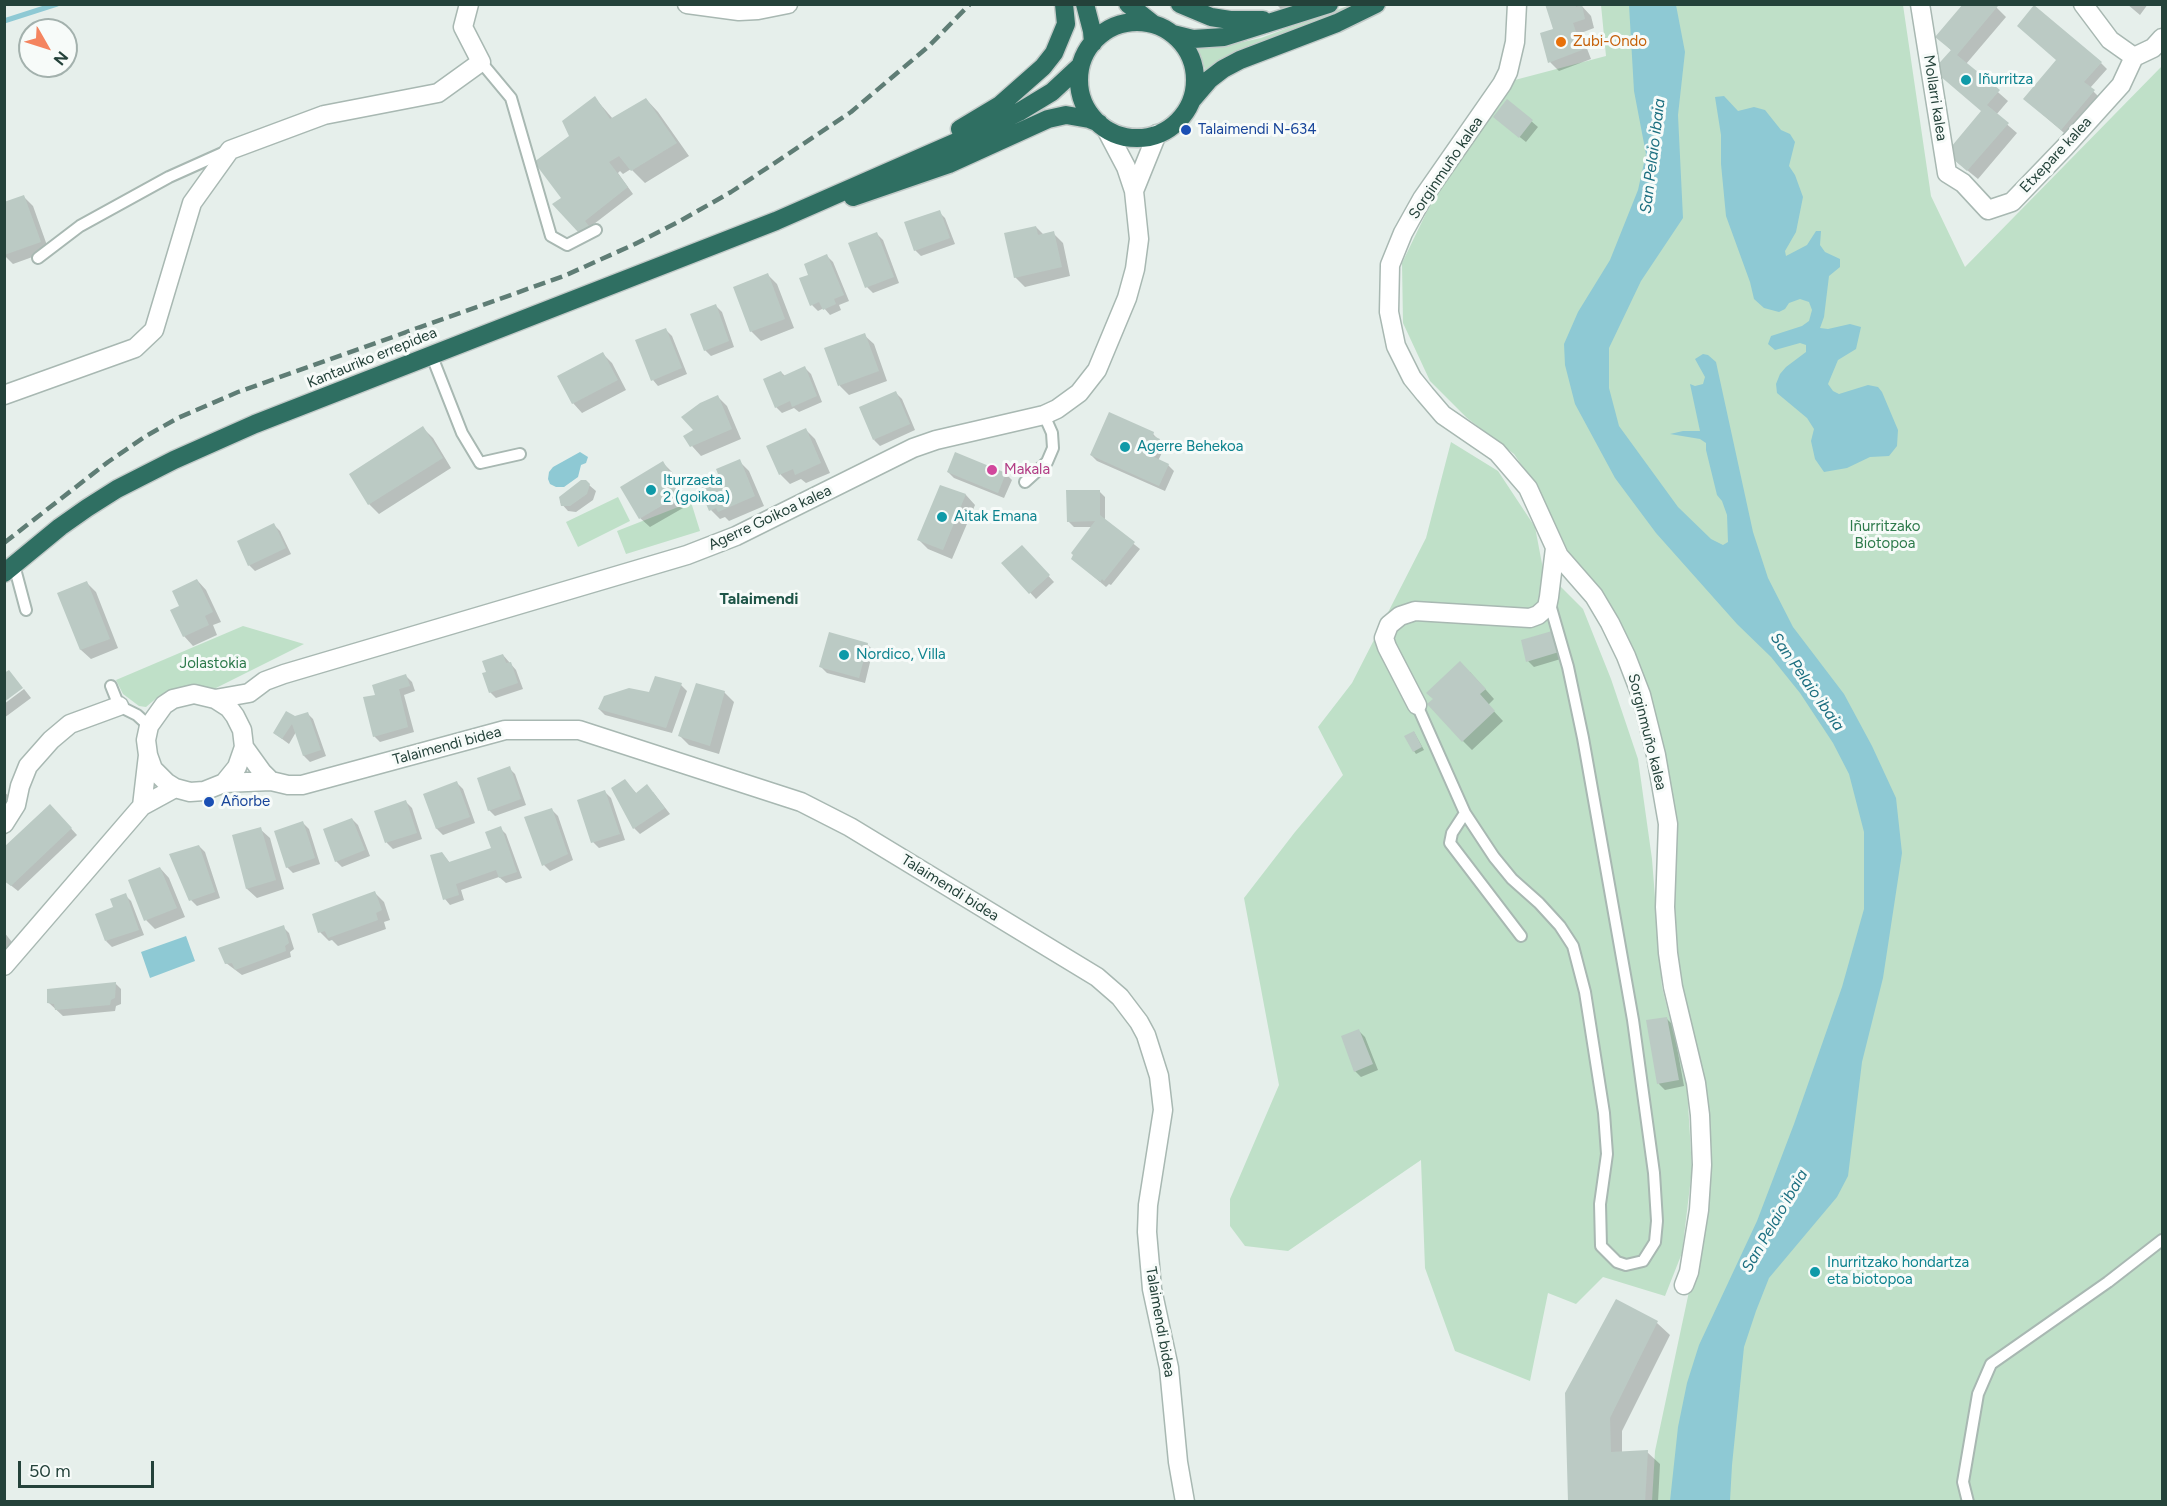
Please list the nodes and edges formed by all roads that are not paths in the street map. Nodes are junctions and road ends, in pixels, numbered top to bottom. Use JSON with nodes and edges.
{"nodes":[{"id":1,"x":469,"y":4,"type":"edge"},
{"id":2,"x":687,"y":4,"type":"edge"},
{"id":3,"x":788,"y":4,"type":"edge"},
{"id":4,"x":1064,"y":4,"type":"edge"},
{"id":5,"x":1085,"y":4,"type":"edge"},
{"id":6,"x":1128,"y":4,"type":"edge"},
{"id":7,"x":1180,"y":4,"type":"edge"},
{"id":8,"x":1329,"y":4,"type":"edge"},
{"id":9,"x":1376,"y":4,"type":"edge"},
{"id":10,"x":1920,"y":4,"type":"edge"},
{"id":11,"x":2083,"y":4,"type":"edge"},
{"id":12,"x":1517,"y":5,"type":"edge"},
{"id":13,"x":1283,"y":19,"type":"junction"},
{"id":14,"x":1152,"y":23,"type":"junction"},
{"id":15,"x":1173,"y":34,"type":"junction"},
{"id":16,"x":2163,"y":38,"type":"edge"},
{"id":17,"x":1093,"y":43,"type":"junction"},
{"id":18,"x":2134,"y":57,"type":"junction"},
{"id":19,"x":482,"y":62,"type":"junction"},
{"id":20,"x":1081,"y":65,"type":"junction"},
{"id":21,"x":1191,"y":101,"type":"junction"},
{"id":22,"x":1102,"y":126,"type":"junction"},
{"id":23,"x":1157,"y":134,"type":"junction"},
{"id":24,"x":230,"y":150,"type":"junction"},
{"id":25,"x":928,"y":154,"type":"junction"},
{"id":26,"x":1963,"y":183,"type":"joint"},
{"id":27,"x":1134,"y":192,"type":"junction"},
{"id":28,"x":776,"y":221,"type":"junction"},
{"id":29,"x":596,"y":230,"type":"dead end"},
{"id":30,"x":38,"y":258,"type":"dead end"},
{"id":31,"x":431,"y":354,"type":"junction"},
{"id":32,"x":4,"y":395,"type":"edge"},
{"id":33,"x":1044,"y":415,"type":"junction"},
{"id":34,"x":520,"y":454,"type":"dead end"},
{"id":35,"x":1026,"y":482,"type":"dead end"},
{"id":36,"x":1555,"y":548,"type":"junction"},
{"id":37,"x":9,"y":569,"type":"edge"},
{"id":38,"x":1548,"y":600,"type":"junction"},
{"id":39,"x":26,"y":610,"type":"dead end"},
{"id":40,"x":111,"y":686,"type":"dead end"},
{"id":41,"x":249,"y":693,"type":"junction"},
{"id":42,"x":215,"y":699,"type":"junction"},
{"id":43,"x":1417,"y":705,"type":"joint"},
{"id":44,"x":119,"y":706,"type":"junction"},
{"id":45,"x":239,"y":723,"type":"junction"},
{"id":46,"x":149,"y":726,"type":"junction"},
{"id":47,"x":244,"y":747,"type":"junction"},
{"id":48,"x":148,"y":755,"type":"junction"},
{"id":49,"x":271,"y":781,"type":"junction"},
{"id":50,"x":224,"y":783,"type":"junction"},
{"id":51,"x":175,"y":788,"type":"junction"},
{"id":52,"x":142,"y":806,"type":"junction"},
{"id":53,"x":1465,"y":813,"type":"junction"},
{"id":54,"x":4,"y":824,"type":"edge"},
{"id":55,"x":1521,"y":936,"type":"dead end"},
{"id":56,"x":4,"y":966,"type":"edge"},
{"id":57,"x":2163,"y":1240,"type":"edge"},
{"id":58,"x":1684,"y":1285,"type":"dead end"},
{"id":59,"x":1185,"y":1502,"type":"edge"},
{"id":60,"x":1968,"y":1502,"type":"edge"}],
"edges":[{"from":1,"to":19,"type":"street"},
{"from":2,"to":3,"type":"street"},
{"from":4,"to":25,"type":"highway"},
{"from":5,"to":17,"type":"highway"},
{"from":6,"to":14,"type":"highway"},
{"from":7,"to":13,"type":"highway"},
{"from":8,"to":13,"type":"highway"},
{"from":9,"to":21,"type":"highway"},
{"from":10,"to":26,"type":"street","name":"Mollarri kalea"},
{"from":11,"to":18,"type":"street"},
{"from":12,"to":36,"type":"street","name":"Sorginmuño kalea"},
{"from":13,"to":15,"type":"highway"},
{"from":14,"to":15,"type":"highway"},
{"from":14,"to":17,"type":"highway"},
{"from":15,"to":21,"type":"highway"},
{"from":16,"to":18,"type":"street"},
{"from":17,"to":20,"type":"highway"},
{"from":18,"to":26,"type":"street","name":"Etxepare kalea"},
{"from":19,"to":24,"type":"street"},
{"from":19,"to":29,"type":"lane"},
{"from":20,"to":22,"type":"highway"},
{"from":20,"to":25,"type":"highway"},
{"from":21,"to":23,"type":"highway"},
{"from":22,"to":23,"type":"highway"},
{"from":22,"to":27,"type":"street"},
{"from":22,"to":28,"type":"highway"},
{"from":23,"to":27,"type":"street"},
{"from":24,"to":30,"type":"lane"},
{"from":24,"to":32,"type":"street"},
{"from":25,"to":28,"type":"highway"},
{"from":27,"to":33,"type":"street","name":"Agerre Goikoa kalea"},
{"from":28,"to":31,"type":"highway","name":"Kantauriko errepidea"},
{"from":31,"to":34,"type":"lane"},
{"from":31,"to":37,"type":"highway","name":"Kantauriko errepidea"},
{"from":33,"to":35,"type":"lane"},
{"from":33,"to":41,"type":"street","name":"Agerre Goikoa kalea"},
{"from":36,"to":38,"type":"street"},
{"from":36,"to":58,"type":"street","name":"Sorginmuño kalea"},
{"from":37,"to":39,"type":"lane"},
{"from":38,"to":43,"type":"street"},
{"from":38,"to":53,"type":"lane"},
{"from":40,"to":44,"type":"lane"},
{"from":41,"to":42,"type":"street","name":"Agerre Goikoa kalea"},
{"from":41,"to":45,"type":"street"},
{"from":42,"to":45,"type":"street"},
{"from":42,"to":46,"type":"street"},
{"from":43,"to":53,"type":"lane"},
{"from":44,"to":46,"type":"lane"},
{"from":44,"to":54,"type":"street"},
{"from":45,"to":47,"type":"street"},
{"from":46,"to":48,"type":"street"},
{"from":47,"to":49,"type":"street"},
{"from":47,"to":50,"type":"street"},
{"from":48,"to":51,"type":"street"},
{"from":48,"to":52,"type":"street"},
{"from":49,"to":50,"type":"street","name":"Talaimendi bidea"},
{"from":49,"to":59,"type":"street","name":"Talaimendi bidea"},
{"from":50,"to":51,"type":"street"},
{"from":51,"to":52,"type":"street"},
{"from":52,"to":56,"type":"street"},
{"from":53,"to":55,"type":"lane"},
{"from":57,"to":60,"type":"lane"}]}
